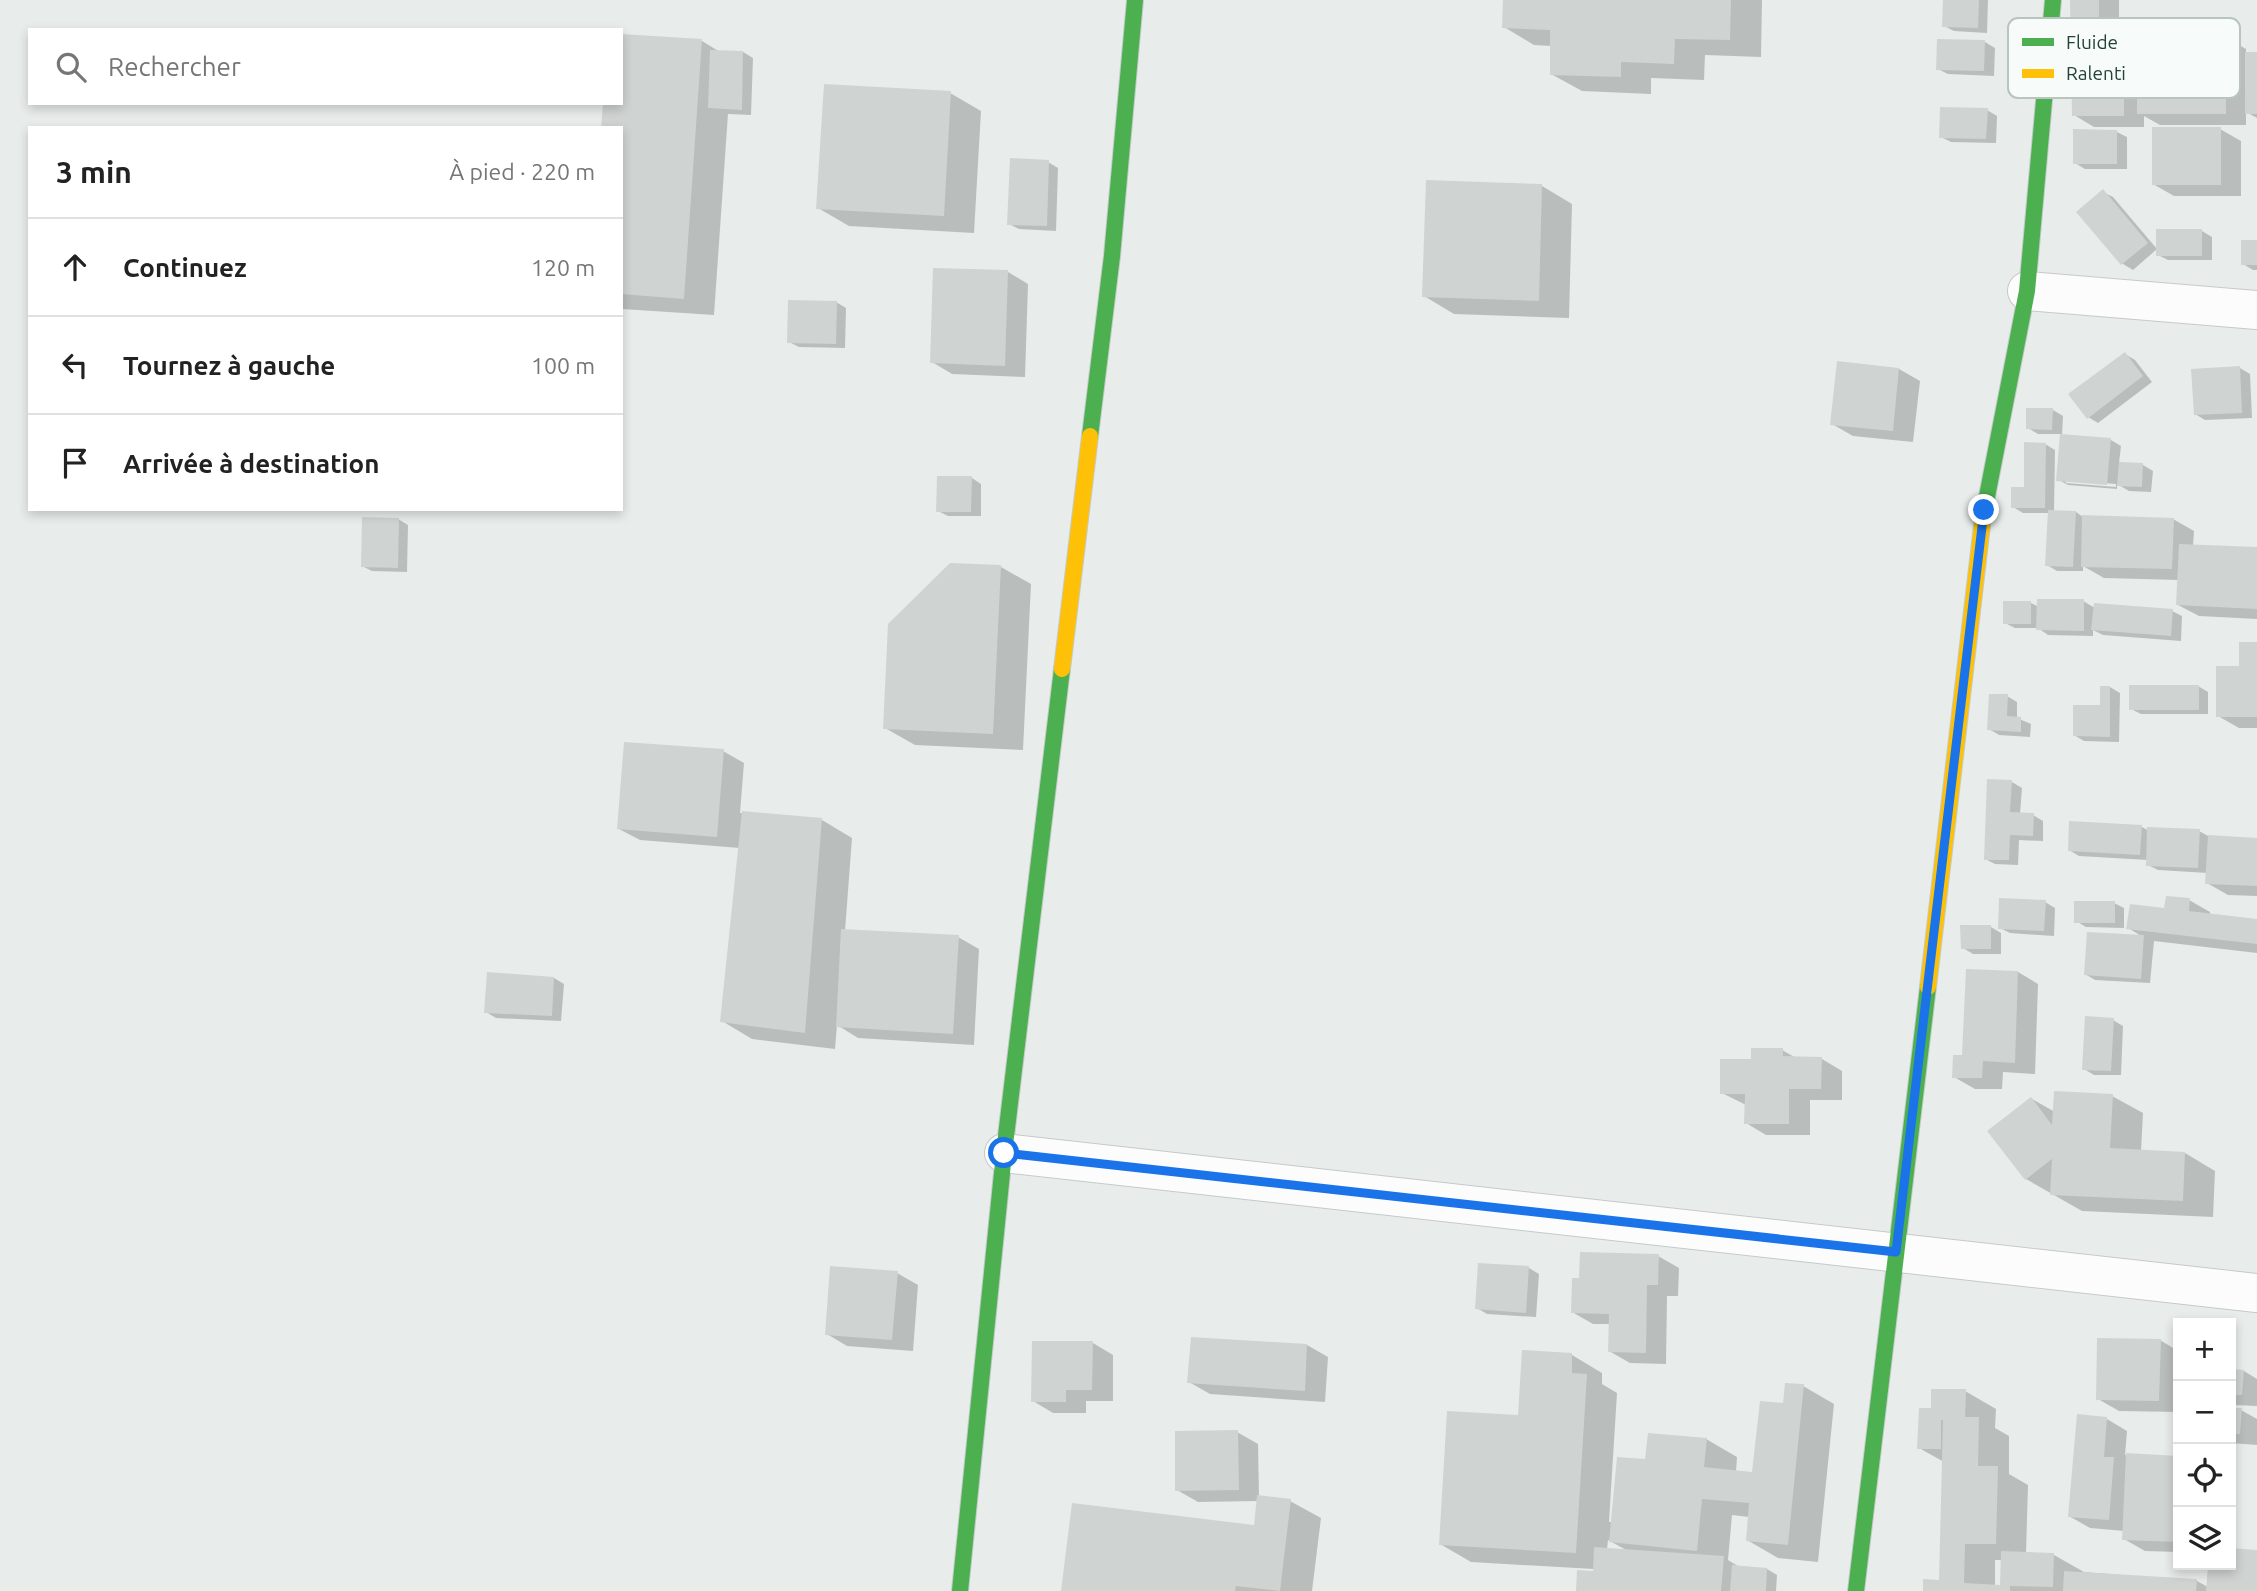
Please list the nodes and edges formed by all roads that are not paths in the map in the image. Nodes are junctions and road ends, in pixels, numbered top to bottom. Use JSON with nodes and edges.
{"nodes":[{"id":1,"x":1135,"y":0,"type":"edge"},
{"id":2,"x":2053,"y":0,"type":"edge"},
{"id":3,"x":2051,"y":18,"type":"edge"},
{"id":4,"x":2044,"y":98,"type":"edge"},
{"id":5,"x":2027,"y":291,"type":"junction"},
{"id":6,"x":2257,"y":310,"type":"edge"},
{"id":7,"x":1004,"y":1153,"type":"junction"},
{"id":8,"x":1896,"y":1252,"type":"junction"},
{"id":9,"x":2257,"y":1293,"type":"edge"},
{"id":10,"x":960,"y":1591,"type":"edge"},
{"id":11,"x":1856,"y":1591,"type":"edge"}],
"edges":[{"from":1,"to":7,"type":"street"},
{"from":2,"to":3,"type":"street"},
{"from":4,"to":5,"type":"street"},
{"from":5,"to":6,"type":"street"},
{"from":5,"to":8,"type":"street"},
{"from":7,"to":8,"type":"street"},
{"from":7,"to":10,"type":"street"},
{"from":8,"to":9,"type":"street"},
{"from":8,"to":11,"type":"street"}]}
